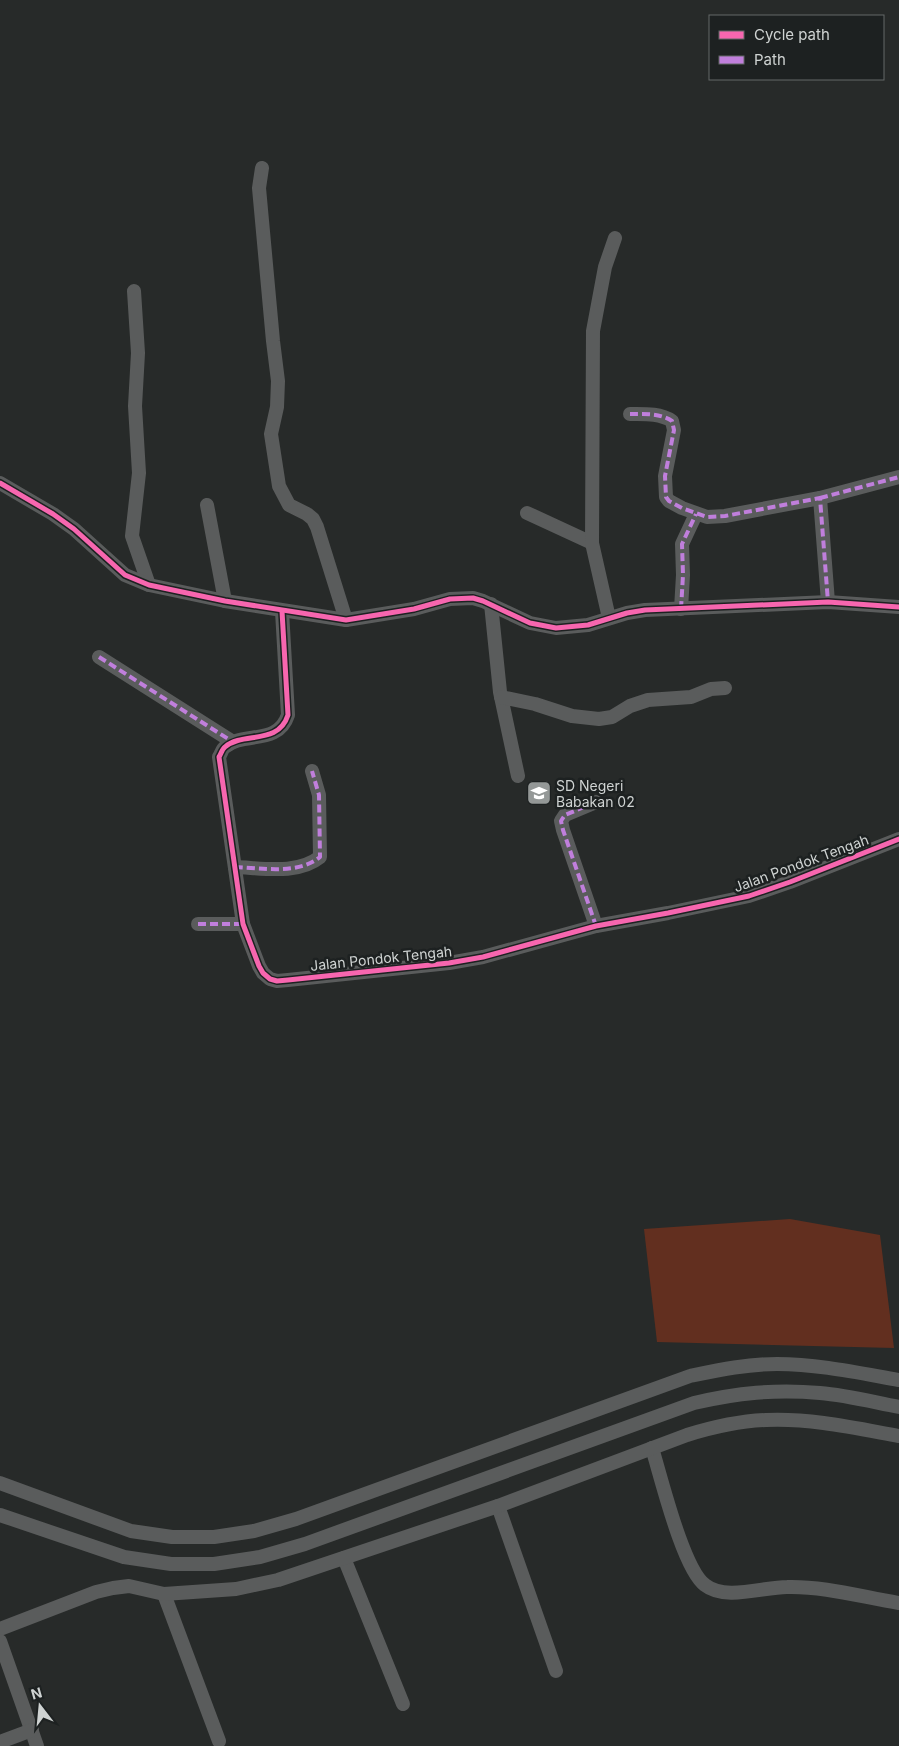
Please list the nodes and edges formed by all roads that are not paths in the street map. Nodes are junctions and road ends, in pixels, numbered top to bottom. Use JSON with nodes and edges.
{"nodes":[{"id":1,"x":262,"y":168,"type":"dead end"},
{"id":2,"x":615,"y":238,"type":"dead end"},
{"id":3,"x":134,"y":292,"type":"dead end"},
{"id":4,"x":630,"y":414,"type":"dead end"},
{"id":5,"x":899,"y":477,"type":"edge"},
{"id":6,"x":0,"y":483,"type":"edge"},
{"id":7,"x":820,"y":498,"type":"junction"},
{"id":8,"x":207,"y":504,"type":"dead end"},
{"id":9,"x":527,"y":513,"type":"dead end"},
{"id":10,"x":696,"y":514,"type":"junction"},
{"id":11,"x":592,"y":543,"type":"junction"},
{"id":12,"x":149,"y":585,"type":"junction"},
{"id":13,"x":225,"y":600,"type":"junction"},
{"id":14,"x":828,"y":602,"type":"junction"},
{"id":15,"x":491,"y":604,"type":"junction"},
{"id":16,"x":899,"y":607,"type":"edge"},
{"id":17,"x":681,"y":609,"type":"junction"},
{"id":18,"x":282,"y":610,"type":"junction"},
{"id":19,"x":609,"y":618,"type":"junction"},
{"id":20,"x":346,"y":620,"type":"junction"},
{"id":21,"x":98,"y":657,"type":"dead end"},
{"id":22,"x":725,"y":688,"type":"dead end"},
{"id":23,"x":501,"y":697,"type":"junction"},
{"id":24,"x":233,"y":742,"type":"junction"},
{"id":25,"x":312,"y":771,"type":"dead end"},
{"id":26,"x":518,"y":776,"type":"dead end"},
{"id":27,"x":596,"y":802,"type":"dead end"},
{"id":28,"x":899,"y":839,"type":"edge"},
{"id":29,"x":235,"y":867,"type":"junction"},
{"id":30,"x":198,"y":924,"type":"dead end"},
{"id":31,"x":243,"y":924,"type":"junction"},
{"id":32,"x":596,"y":926,"type":"junction"},
{"id":33,"x":899,"y":1380,"type":"edge"},
{"id":34,"x":899,"y":1407,"type":"edge"},
{"id":35,"x":899,"y":1436,"type":"edge"},
{"id":36,"x":652,"y":1448,"type":"junction"},
{"id":37,"x":0,"y":1483,"type":"edge"},
{"id":38,"x":498,"y":1506,"type":"junction"},
{"id":39,"x":0,"y":1515,"type":"edge"},
{"id":40,"x":344,"y":1558,"type":"junction"},
{"id":41,"x":164,"y":1594,"type":"junction"},
{"id":42,"x":899,"y":1603,"type":"edge"},
{"id":43,"x":0,"y":1629,"type":"edge"},
{"id":44,"x":0,"y":1641,"type":"edge"},
{"id":45,"x":556,"y":1671,"type":"dead end"},
{"id":46,"x":403,"y":1704,"type":"dead end"},
{"id":47,"x":32,"y":1730,"type":"junction"},
{"id":48,"x":219,"y":1741,"type":"dead end"},
{"id":49,"x":0,"y":1742,"type":"edge"},
{"id":50,"x":37,"y":1746,"type":"edge"}],
"edges":[{"from":1,"to":20,"type":"street"},
{"from":2,"to":11,"type":"street"},
{"from":3,"to":12,"type":"street"},
{"from":4,"to":10,"type":"street"},
{"from":5,"to":7,"type":"street"},
{"from":6,"to":12,"type":"street"},
{"from":7,"to":10,"type":"street"},
{"from":7,"to":14,"type":"street"},
{"from":8,"to":13,"type":"street"},
{"from":9,"to":11,"type":"street"},
{"from":10,"to":17,"type":"street"},
{"from":11,"to":19,"type":"street"},
{"from":12,"to":13,"type":"street"},
{"from":13,"to":18,"type":"street"},
{"from":14,"to":16,"type":"street"},
{"from":14,"to":17,"type":"street"},
{"from":15,"to":19,"type":"street"},
{"from":15,"to":20,"type":"street"},
{"from":15,"to":23,"type":"street"},
{"from":17,"to":19,"type":"street"},
{"from":18,"to":20,"type":"street"},
{"from":18,"to":24,"type":"street"},
{"from":21,"to":24,"type":"street"},
{"from":22,"to":23,"type":"street"},
{"from":23,"to":26,"type":"street"},
{"from":24,"to":29,"type":"street","name":"Jalan Pondok Tengah"},
{"from":25,"to":29,"type":"street"},
{"from":27,"to":32,"type":"street"},
{"from":28,"to":32,"type":"street","name":"Jalan Pondok Tengah"},
{"from":29,"to":31,"type":"street","name":"Jalan Pondok Tengah"},
{"from":30,"to":31,"type":"street"},
{"from":31,"to":32,"type":"street","name":"Jalan Pondok Tengah"},
{"from":33,"to":37,"type":"street"},
{"from":34,"to":39,"type":"street"},
{"from":35,"to":36,"type":"street"},
{"from":36,"to":38,"type":"street"},
{"from":36,"to":42,"type":"street"},
{"from":38,"to":40,"type":"street"},
{"from":38,"to":45,"type":"street"},
{"from":40,"to":41,"type":"street"},
{"from":40,"to":46,"type":"street"},
{"from":41,"to":43,"type":"street"},
{"from":41,"to":48,"type":"street"},
{"from":44,"to":47,"type":"street"},
{"from":47,"to":49,"type":"street"},
{"from":47,"to":50,"type":"street"}]}
